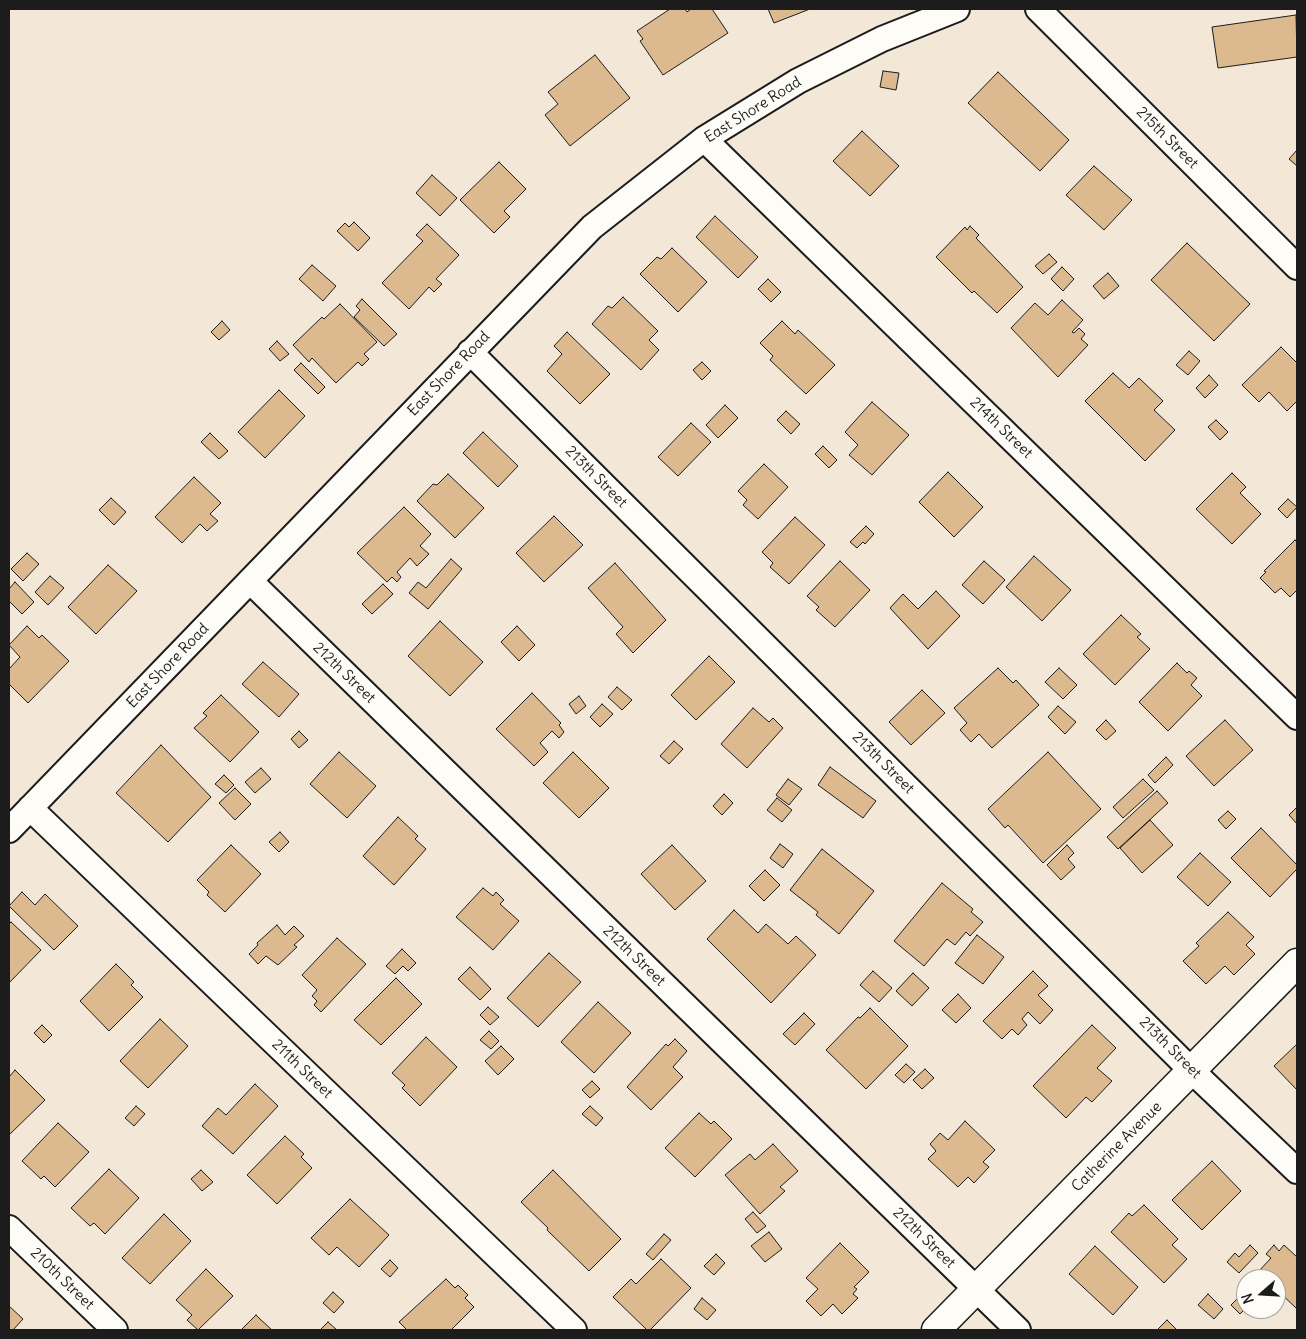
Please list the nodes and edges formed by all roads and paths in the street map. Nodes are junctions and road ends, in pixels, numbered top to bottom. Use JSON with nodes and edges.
{"nodes":[{"id":1,"x":957,"y":9,"type":"edge"},
{"id":2,"x":1038,"y":9,"type":"edge"},
{"id":3,"x":704,"y":139,"type":"junction"},
{"id":4,"x":1297,"y":267,"type":"edge"},
{"id":5,"x":470,"y":352,"type":"junction"},
{"id":6,"x":250,"y":581,"type":"junction"},
{"id":7,"x":1297,"y":718,"type":"edge"},
{"id":8,"x":30,"y":808,"type":"junction"},
{"id":9,"x":9,"y":830,"type":"edge"},
{"id":10,"x":1297,"y":964,"type":"edge"},
{"id":11,"x":1192,"y":1071,"type":"junction"},
{"id":12,"x":1297,"y":1172,"type":"edge"},
{"id":13,"x":9,"y":1228,"type":"edge"},
{"id":14,"x":977,"y":1290,"type":"junction"},
{"id":15,"x":115,"y":1330,"type":"edge"},
{"id":16,"x":574,"y":1330,"type":"edge"},
{"id":17,"x":936,"y":1330,"type":"edge"},
{"id":18,"x":1018,"y":1330,"type":"edge"}],
"edges":[{"from":1,"to":3,"type":"street","name":"East Shore Road"},
{"from":2,"to":4,"type":"street","name":"215th Street"},
{"from":3,"to":5,"type":"street","name":"East Shore Road"},
{"from":3,"to":7,"type":"street","name":"214th Street"},
{"from":5,"to":6,"type":"street","name":"East Shore Road"},
{"from":5,"to":11,"type":"street","name":"213th Street"},
{"from":6,"to":8,"type":"street","name":"East Shore Road"},
{"from":6,"to":14,"type":"street","name":"212th Street"},
{"from":8,"to":9,"type":"street","name":"East Shore Road"},
{"from":8,"to":16,"type":"street","name":"211th Street"},
{"from":10,"to":11,"type":"street","name":"Catherine Avenue"},
{"from":11,"to":12,"type":"street","name":"213th Street"},
{"from":11,"to":14,"type":"street","name":"Catherine Avenue"},
{"from":13,"to":15,"type":"street","name":"210th Street"},
{"from":14,"to":17,"type":"street","name":"Catherine Avenue"},
{"from":14,"to":18,"type":"street","name":"212th Street"}]}
